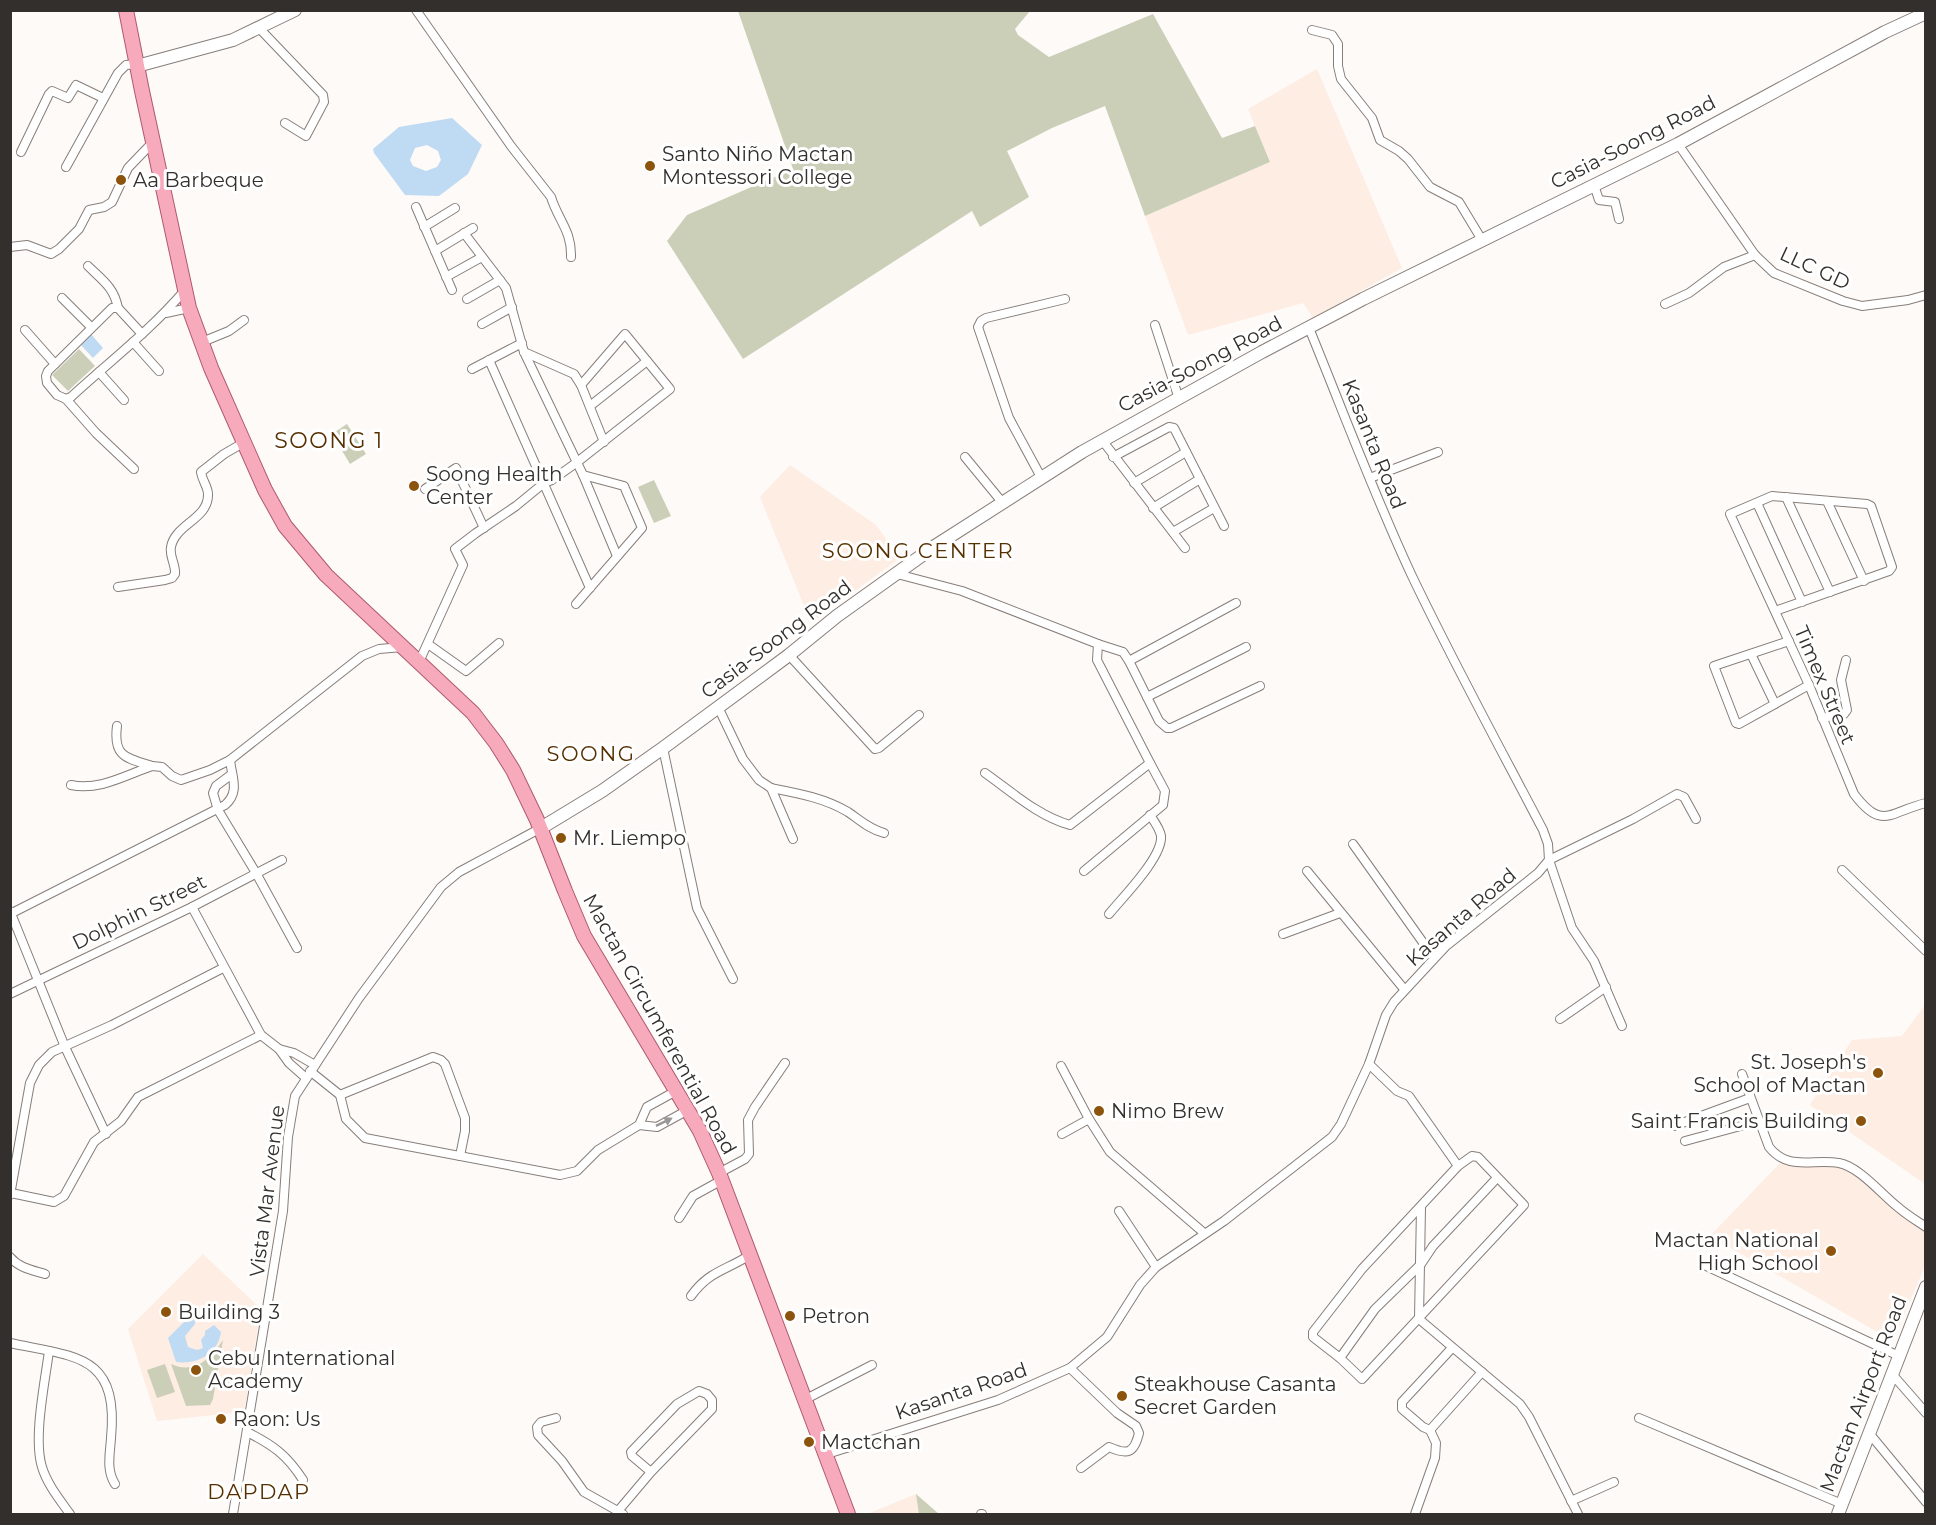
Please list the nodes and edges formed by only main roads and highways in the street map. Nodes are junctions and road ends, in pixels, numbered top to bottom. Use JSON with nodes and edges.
{"nodes":[{"id":1,"x":126,"y":10,"type":"edge"},
{"id":2,"x":848,"y":1515,"type":"edge"}],
"edges":[{"from":1,"to":2,"type":"main road","name":"Mactan Circumferential Road"}]}
